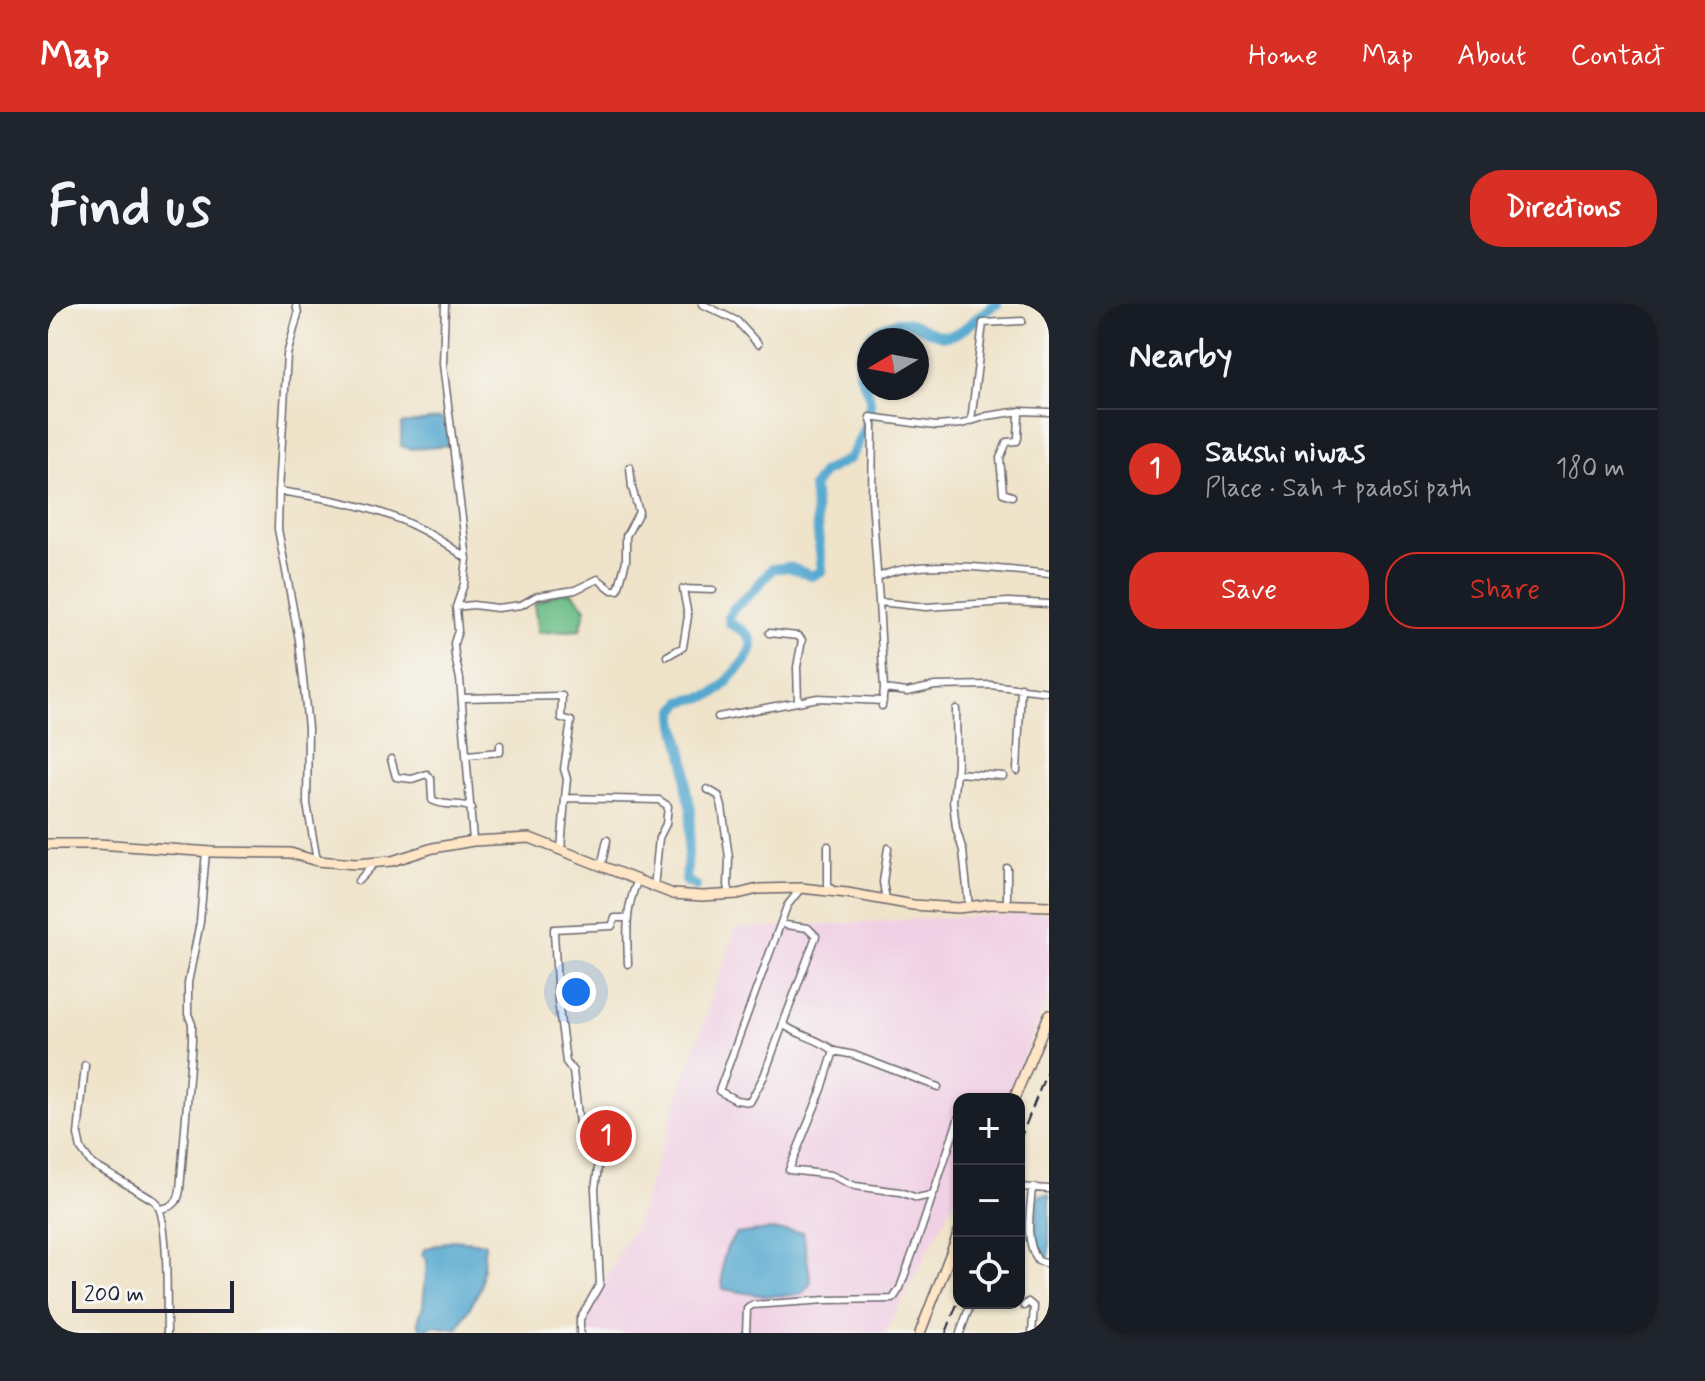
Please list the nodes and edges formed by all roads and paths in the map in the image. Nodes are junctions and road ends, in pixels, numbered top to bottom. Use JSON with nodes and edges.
{"nodes":[{"id":1,"x":296,"y":304,"type":"edge"},
{"id":2,"x":445,"y":304,"type":"edge"},
{"id":3,"x":702,"y":304,"type":"edge"},
{"id":4,"x":1022,"y":321,"type":"dead end"},
{"id":5,"x":758,"y":344,"type":"dead end"},
{"id":6,"x":1021,"y":411,"type":"junction"},
{"id":7,"x":1049,"y":412,"type":"edge"},
{"id":8,"x":971,"y":421,"type":"junction"},
{"id":9,"x":630,"y":467,"type":"dead end"},
{"id":10,"x":279,"y":491,"type":"junction"},
{"id":11,"x":1012,"y":496,"type":"dead end"},
{"id":12,"x":467,"y":559,"type":"junction"},
{"id":13,"x":1049,"y":574,"type":"edge"},
{"id":14,"x":877,"y":578,"type":"junction"},
{"id":15,"x":713,"y":590,"type":"dead end"},
{"id":16,"x":879,"y":602,"type":"junction"},
{"id":17,"x":1049,"y":604,"type":"edge"},
{"id":18,"x":456,"y":607,"type":"junction"},
{"id":19,"x":769,"y":633,"type":"dead end"},
{"id":20,"x":667,"y":656,"type":"dead end"},
{"id":21,"x":1021,"y":687,"type":"junction"},
{"id":22,"x":884,"y":689,"type":"junction"},
{"id":23,"x":1049,"y":692,"type":"edge"},
{"id":24,"x":462,"y":698,"type":"junction"},
{"id":25,"x":798,"y":702,"type":"junction"},
{"id":26,"x":956,"y":709,"type":"dead end"},
{"id":27,"x":718,"y":717,"type":"dead end"},
{"id":28,"x":500,"y":745,"type":"dead end"},
{"id":29,"x":467,"y":755,"type":"junction"},
{"id":30,"x":391,"y":759,"type":"dead end"},
{"id":31,"x":1017,"y":771,"type":"dead end"},
{"id":32,"x":956,"y":773,"type":"junction"},
{"id":33,"x":1003,"y":776,"type":"dead end"},
{"id":34,"x":707,"y":789,"type":"dead end"},
{"id":35,"x":565,"y":798,"type":"junction"},
{"id":36,"x":472,"y":808,"type":"junction"},
{"id":37,"x":607,"y":840,"type":"dead end"},
{"id":38,"x":473,"y":841,"type":"junction"},
{"id":39,"x":48,"y":844,"type":"edge"},
{"id":40,"x":828,"y":846,"type":"dead end"},
{"id":41,"x":888,"y":848,"type":"dead end"},
{"id":42,"x":561,"y":850,"type":"junction"},
{"id":43,"x":206,"y":851,"type":"junction"},
{"id":44,"x":317,"y":861,"type":"junction"},
{"id":45,"x":376,"y":862,"type":"junction"},
{"id":46,"x":601,"y":867,"type":"junction"},
{"id":47,"x":1007,"y":868,"type":"dead end"},
{"id":48,"x":358,"y":881,"type":"dead end"},
{"id":49,"x":637,"y":882,"type":"junction"},
{"id":50,"x":654,"y":888,"type":"junction"},
{"id":51,"x":801,"y":888,"type":"junction"},
{"id":52,"x":834,"y":891,"type":"junction"},
{"id":53,"x":730,"y":894,"type":"junction"},
{"id":54,"x":886,"y":900,"type":"junction"},
{"id":55,"x":1007,"y":904,"type":"junction"},
{"id":56,"x":1049,"y":906,"type":"edge"},
{"id":57,"x":969,"y":907,"type":"junction"},
{"id":58,"x":627,"y":918,"type":"junction"},
{"id":59,"x":786,"y":925,"type":"dead end"},
{"id":60,"x":628,"y":964,"type":"dead end"},
{"id":61,"x":1049,"y":1015,"type":"edge"},
{"id":62,"x":783,"y":1024,"type":"junction"},
{"id":63,"x":834,"y":1051,"type":"junction"},
{"id":64,"x":85,"y":1065,"type":"dead end"},
{"id":65,"x":938,"y":1087,"type":"dead end"},
{"id":66,"x":1016,"y":1093,"type":"edge"},
{"id":67,"x":953,"y":1136,"type":"edge"},
{"id":68,"x":589,"y":1145,"type":"junction"},
{"id":69,"x":623,"y":1145,"type":"dead end"},
{"id":70,"x":1025,"y":1188,"type":"edge"},
{"id":71,"x":1032,"y":1189,"type":"junction"},
{"id":72,"x":1049,"y":1189,"type":"edge"},
{"id":73,"x":935,"y":1191,"type":"junction"},
{"id":74,"x":161,"y":1209,"type":"junction"},
{"id":75,"x":1025,"y":1235,"type":"edge"},
{"id":76,"x":1029,"y":1235,"type":"junction"},
{"id":77,"x":957,"y":1237,"type":"edge"},
{"id":78,"x":1049,"y":1264,"type":"edge"},
{"id":79,"x":1025,"y":1305,"type":"edge"},
{"id":80,"x":969,"y":1309,"type":"edge"},
{"id":81,"x":167,"y":1333,"type":"edge"},
{"id":82,"x":580,"y":1333,"type":"edge"},
{"id":83,"x":746,"y":1333,"type":"edge"},
{"id":84,"x":920,"y":1333,"type":"edge"},
{"id":85,"x":960,"y":1333,"type":"edge"},
{"id":86,"x":1032,"y":1333,"type":"edge"}],
"edges":[{"from":1,"to":10,"type":"street"},
{"from":2,"to":12,"type":"street"},
{"from":3,"to":5,"type":"street"},
{"from":4,"to":8,"type":"street"},
{"from":6,"to":7,"type":"street"},
{"from":6,"to":8,"type":"street"},
{"from":6,"to":11,"type":"street"},
{"from":8,"to":14,"type":"street"},
{"from":9,"to":18,"type":"street"},
{"from":10,"to":12,"type":"street"},
{"from":10,"to":44,"type":"street"},
{"from":12,"to":18,"type":"street"},
{"from":13,"to":14,"type":"street"},
{"from":14,"to":16,"type":"street"},
{"from":15,"to":20,"type":"street"},
{"from":16,"to":17,"type":"street"},
{"from":16,"to":22,"type":"street"},
{"from":18,"to":24,"type":"street"},
{"from":19,"to":25,"type":"street"},
{"from":21,"to":22,"type":"street"},
{"from":21,"to":23,"type":"street"},
{"from":21,"to":31,"type":"street"},
{"from":22,"to":25,"type":"street"},
{"from":24,"to":29,"type":"street"},
{"from":24,"to":35,"type":"street"},
{"from":25,"to":27,"type":"street"},
{"from":26,"to":32,"type":"street"},
{"from":28,"to":29,"type":"street"},
{"from":29,"to":36,"type":"street"},
{"from":30,"to":36,"type":"street"},
{"from":32,"to":33,"type":"street"},
{"from":32,"to":57,"type":"street"},
{"from":34,"to":53,"type":"street"},
{"from":35,"to":42,"type":"street"},
{"from":35,"to":50,"type":"street"},
{"from":36,"to":38,"type":"street"},
{"from":37,"to":46,"type":"street"},
{"from":38,"to":42,"type":"main road"},
{"from":38,"to":45,"type":"main road"},
{"from":39,"to":43,"type":"main road"},
{"from":40,"to":52,"type":"street"},
{"from":41,"to":54,"type":"street"},
{"from":42,"to":46,"type":"main road"},
{"from":43,"to":44,"type":"main road"},
{"from":43,"to":74,"type":"street"},
{"from":44,"to":45,"type":"main road"},
{"from":45,"to":48,"type":"street"},
{"from":46,"to":49,"type":"main road"},
{"from":47,"to":55,"type":"street"},
{"from":49,"to":50,"type":"main road"},
{"from":49,"to":58,"type":"street"},
{"from":50,"to":53,"type":"main road"},
{"from":51,"to":52,"type":"main road"},
{"from":51,"to":53,"type":"main road"},
{"from":51,"to":62,"type":"street"},
{"from":52,"to":54,"type":"main road"},
{"from":54,"to":57,"type":"main road"},
{"from":55,"to":56,"type":"main road"},
{"from":55,"to":57,"type":"main road"},
{"from":58,"to":60,"type":"street"},
{"from":58,"to":68,"type":"street"},
{"from":59,"to":62,"type":"street"},
{"from":61,"to":66,"type":"main road"},
{"from":62,"to":63,"type":"street"},
{"from":63,"to":65,"type":"street"},
{"from":63,"to":73,"type":"street"},
{"from":64,"to":74,"type":"street"},
{"from":67,"to":73,"type":"street"},
{"from":68,"to":69,"type":"street"},
{"from":68,"to":82,"type":"street"},
{"from":70,"to":71,"type":"street"},
{"from":71,"to":72,"type":"street"},
{"from":71,"to":76,"type":"street"},
{"from":73,"to":83,"type":"street"},
{"from":74,"to":81,"type":"street"},
{"from":75,"to":76,"type":"street"},
{"from":76,"to":78,"type":"street"},
{"from":77,"to":84,"type":"main road"},
{"from":79,"to":86,"type":"street"},
{"from":80,"to":85,"type":"street"}]}
